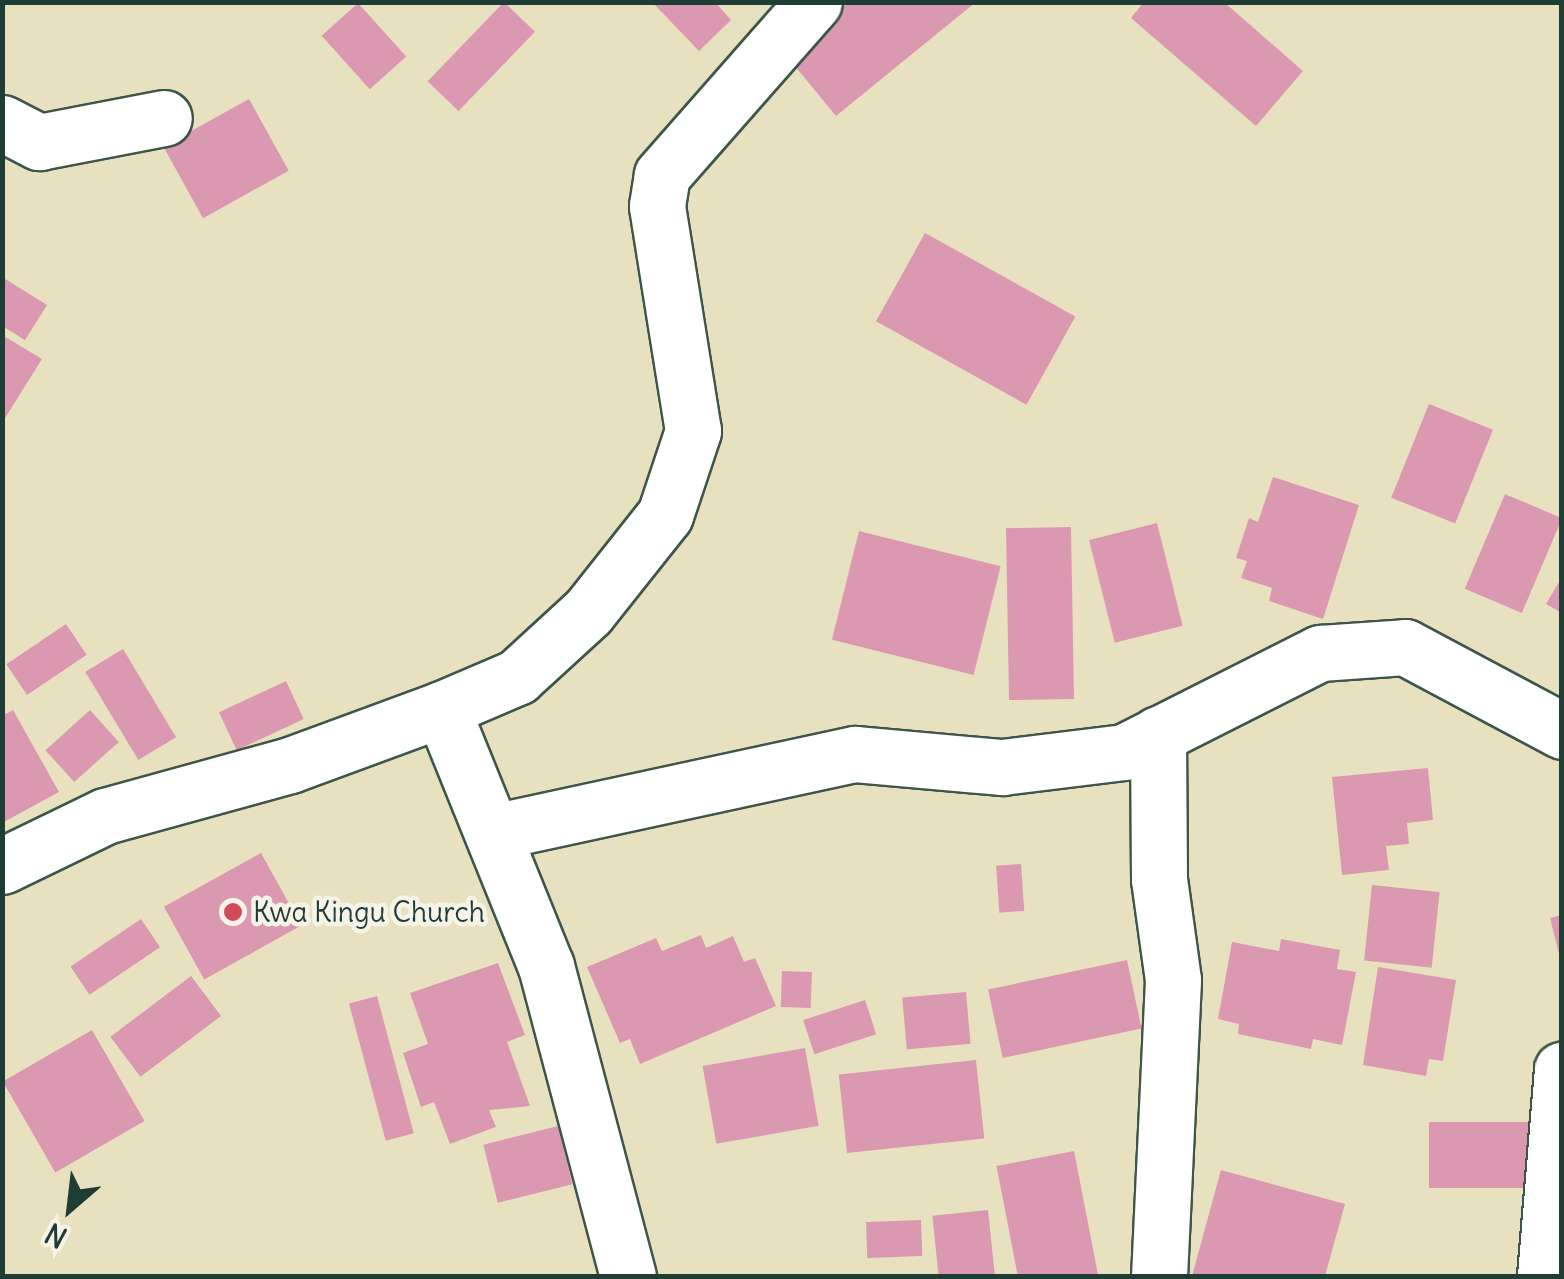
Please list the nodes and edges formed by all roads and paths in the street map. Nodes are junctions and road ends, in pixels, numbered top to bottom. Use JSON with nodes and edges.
{"nodes":[{"id":1,"x":814,"y":2,"type":"edge"},
{"id":2,"x":164,"y":118,"type":"dead end"},
{"id":3,"x":2,"y":123,"type":"edge"},
{"id":4,"x":442,"y":710,"type":"junction"},
{"id":5,"x":1562,"y":732,"type":"edge"},
{"id":6,"x":1158,"y":734,"type":"junction"},
{"id":7,"x":498,"y":831,"type":"junction"},
{"id":8,"x":2,"y":866,"type":"edge"},
{"id":9,"x":1562,"y":1070,"type":"edge"},
{"id":10,"x":628,"y":1276,"type":"edge"},
{"id":11,"x":1159,"y":1276,"type":"edge"},
{"id":12,"x":1544,"y":1276,"type":"edge"}],
"edges":[{"from":1,"to":4,"type":"street"},
{"from":2,"to":3,"type":"street"},
{"from":4,"to":7,"type":"street"},
{"from":4,"to":8,"type":"street"},
{"from":5,"to":6,"type":"street"},
{"from":6,"to":7,"type":"street"},
{"from":6,"to":11,"type":"street"},
{"from":7,"to":10,"type":"street"},
{"from":9,"to":12,"type":"street"}]}
